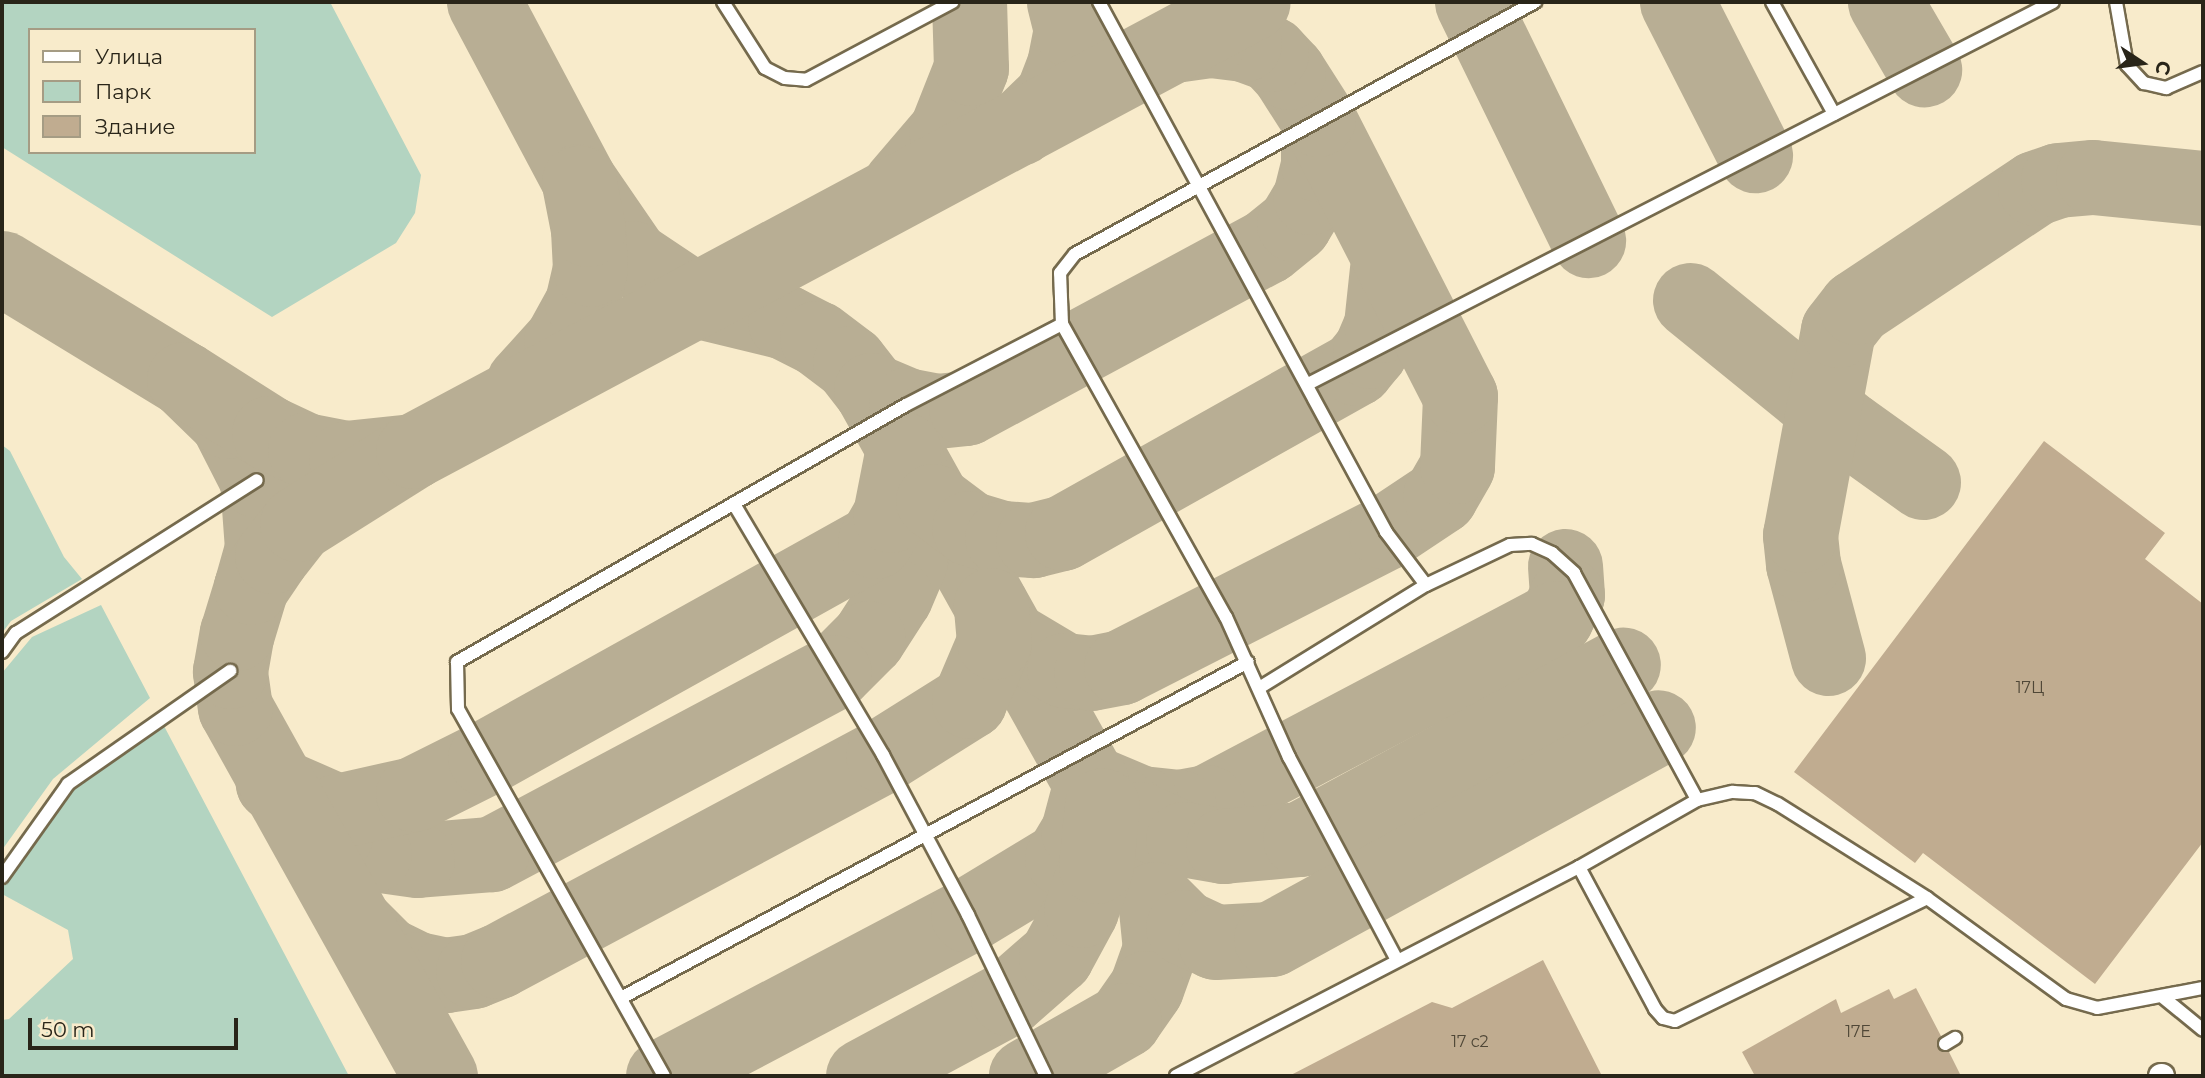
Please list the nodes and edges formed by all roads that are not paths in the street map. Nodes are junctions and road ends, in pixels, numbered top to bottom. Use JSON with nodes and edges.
{"nodes":[{"id":1,"x":723,"y":2,"type":"edge"},
{"id":2,"x":953,"y":2,"type":"edge"},
{"id":3,"x":1099,"y":2,"type":"edge"},
{"id":4,"x":1535,"y":2,"type":"edge"},
{"id":5,"x":1772,"y":2,"type":"edge"},
{"id":6,"x":2053,"y":2,"type":"edge"},
{"id":7,"x":2116,"y":2,"type":"edge"},
{"id":8,"x":2203,"y":72,"type":"edge"},
{"id":9,"x":1834,"y":114,"type":"junction"},
{"id":10,"x":1198,"y":183,"type":"junction"},
{"id":11,"x":1062,"y":324,"type":"junction"},
{"id":12,"x":1308,"y":384,"type":"junction"},
{"id":13,"x":257,"y":480,"type":"dead end"},
{"id":14,"x":734,"y":504,"type":"junction"},
{"id":15,"x":1426,"y":584,"type":"junction"},
{"id":16,"x":2,"y":652,"type":"edge"},
{"id":17,"x":1248,"y":662,"type":"junction"},
{"id":18,"x":230,"y":671,"type":"dead end"},
{"id":19,"x":1259,"y":688,"type":"junction"},
{"id":20,"x":1696,"y":800,"type":"junction"},
{"id":21,"x":924,"y":835,"type":"junction"},
{"id":22,"x":1579,"y":867,"type":"junction"},
{"id":23,"x":2,"y":877,"type":"edge"},
{"id":24,"x":1927,"y":898,"type":"junction"},
{"id":25,"x":1397,"y":960,"type":"junction"},
{"id":26,"x":2203,"y":988,"type":"edge"},
{"id":27,"x":621,"y":998,"type":"junction"},
{"id":28,"x":2164,"y":998,"type":"junction"},
{"id":29,"x":2203,"y":1030,"type":"edge"},
{"id":30,"x":664,"y":1076,"type":"edge"},
{"id":31,"x":1046,"y":1076,"type":"edge"},
{"id":32,"x":1176,"y":1076,"type":"edge"}],
"edges":[{"from":1,"to":2,"type":"lane"},
{"from":3,"to":10,"type":"lane"},
{"from":4,"to":10,"type":"lane"},
{"from":5,"to":9,"type":"lane"},
{"from":6,"to":9,"type":"lane"},
{"from":7,"to":8,"type":"lane"},
{"from":9,"to":12,"type":"lane"},
{"from":10,"to":11,"type":"lane"},
{"from":10,"to":12,"type":"lane"},
{"from":11,"to":14,"type":"lane"},
{"from":11,"to":17,"type":"lane"},
{"from":12,"to":15,"type":"lane"},
{"from":13,"to":16,"type":"lane"},
{"from":14,"to":21,"type":"lane"},
{"from":14,"to":27,"type":"lane"},
{"from":15,"to":19,"type":"lane"},
{"from":15,"to":20,"type":"lane"},
{"from":17,"to":19,"type":"lane"},
{"from":17,"to":21,"type":"lane"},
{"from":18,"to":23,"type":"lane"},
{"from":19,"to":25,"type":"lane"},
{"from":20,"to":22,"type":"lane"},
{"from":20,"to":24,"type":"lane"},
{"from":21,"to":27,"type":"lane"},
{"from":21,"to":31,"type":"lane"},
{"from":22,"to":24,"type":"lane"},
{"from":22,"to":25,"type":"lane"},
{"from":24,"to":28,"type":"lane"},
{"from":25,"to":32,"type":"lane"},
{"from":26,"to":28,"type":"lane"},
{"from":27,"to":30,"type":"lane"},
{"from":28,"to":29,"type":"lane"}]}
